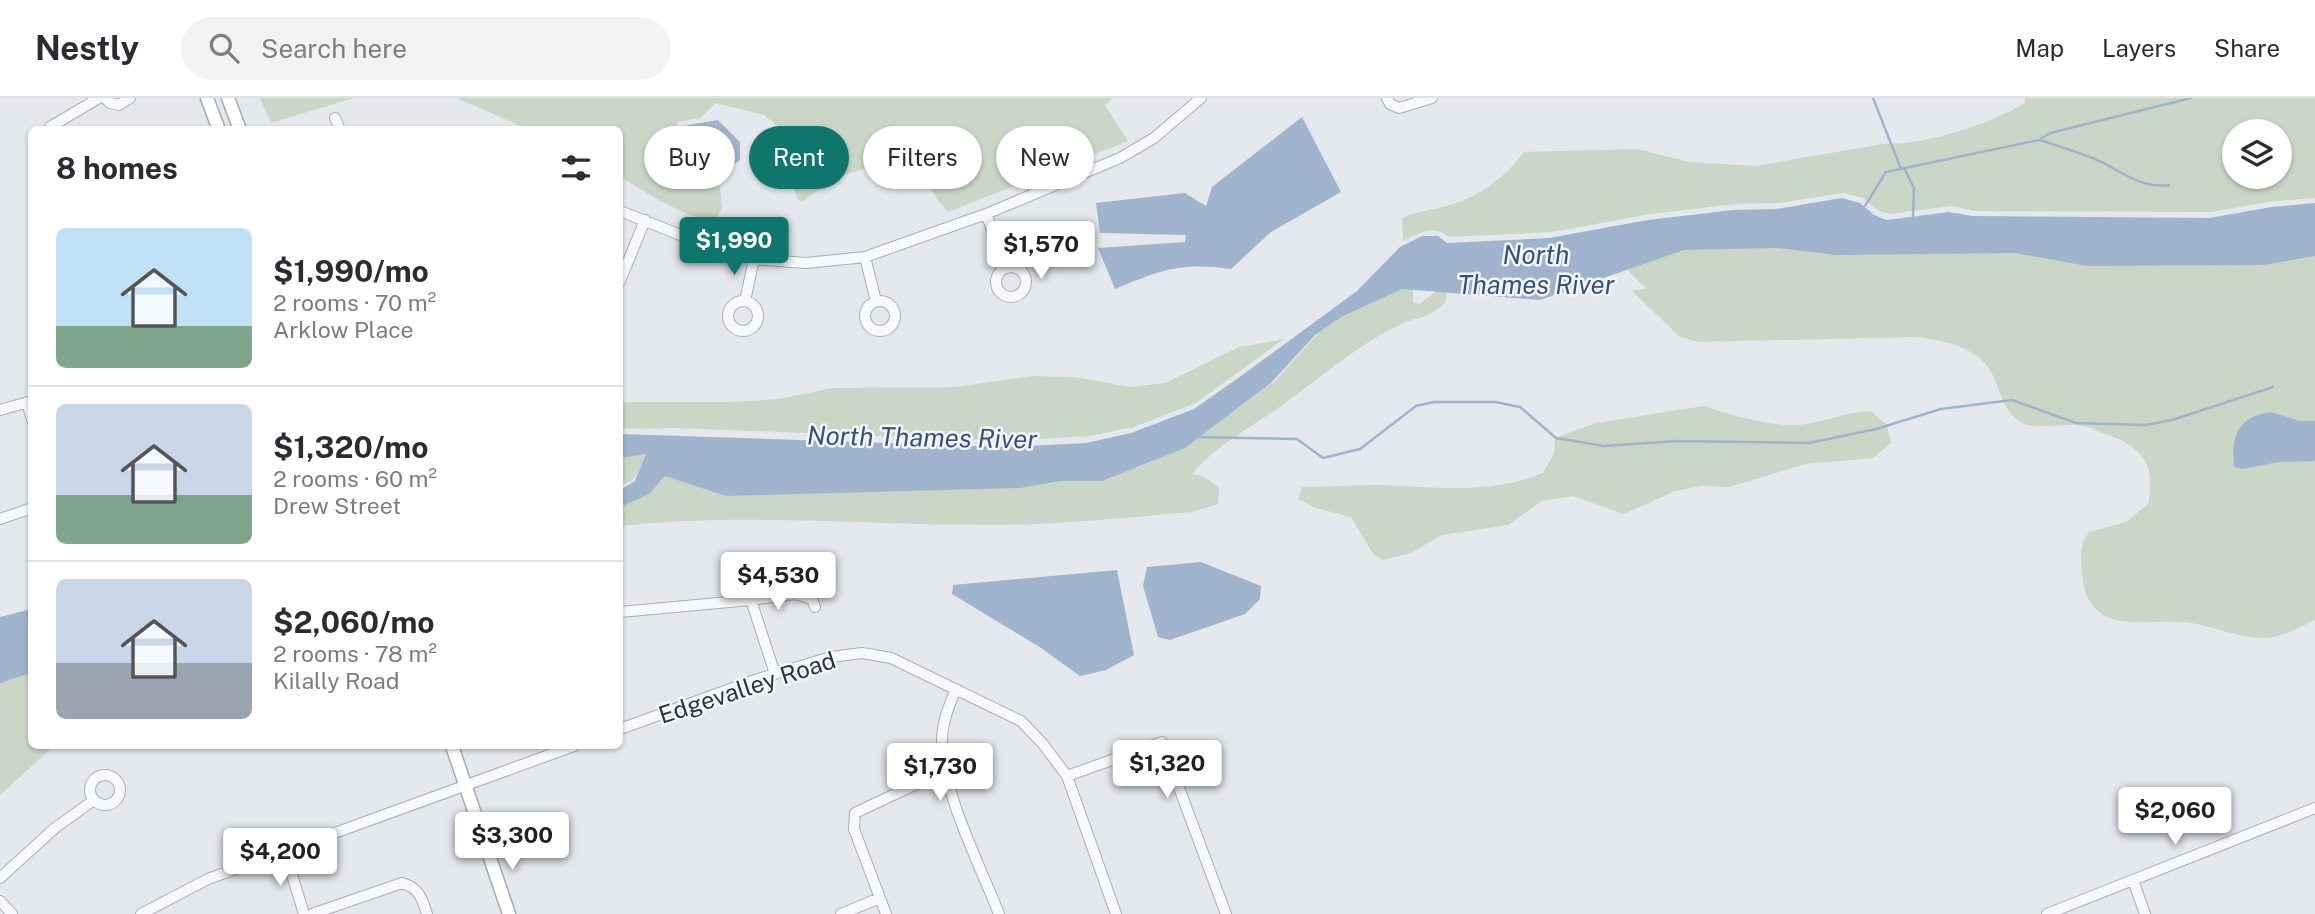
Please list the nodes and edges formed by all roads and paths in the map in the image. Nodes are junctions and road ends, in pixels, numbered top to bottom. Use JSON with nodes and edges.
{"nodes":[{"id":1,"x":99,"y":98,"type":"edge"},
{"id":2,"x":105,"y":98,"type":"edge"},
{"id":3,"x":130,"y":98,"type":"edge"},
{"id":4,"x":207,"y":98,"type":"edge"},
{"id":5,"x":228,"y":98,"type":"edge"},
{"id":6,"x":1202,"y":98,"type":"edge"},
{"id":7,"x":1387,"y":98,"type":"edge"},
{"id":8,"x":1432,"y":98,"type":"edge"},
{"id":9,"x":335,"y":118,"type":"dead end"},
{"id":10,"x":52,"y":126,"type":"edge"},
{"id":11,"x":218,"y":126,"type":"edge"},
{"id":12,"x":238,"y":126,"type":"edge"},
{"id":13,"x":338,"y":126,"type":"edge"},
{"id":14,"x":623,"y":212,"type":"edge"},
{"id":15,"x":986,"y":214,"type":"junction"},
{"id":16,"x":645,"y":220,"type":"junction"},
{"id":17,"x":865,"y":257,"type":"junction"},
{"id":18,"x":754,"y":260,"type":"junction"},
{"id":19,"x":1007,"y":268,"type":"dead end"},
{"id":20,"x":623,"y":274,"type":"edge"},
{"id":21,"x":745,"y":301,"type":"dead end"},
{"id":22,"x":876,"y":301,"type":"dead end"},
{"id":23,"x":28,"y":401,"type":"edge"},
{"id":24,"x":0,"y":410,"type":"edge"},
{"id":25,"x":28,"y":509,"type":"edge"},
{"id":26,"x":0,"y":519,"type":"edge"},
{"id":27,"x":751,"y":600,"type":"junction"},
{"id":28,"x":815,"y":607,"type":"dead end"},
{"id":29,"x":623,"y":612,"type":"edge"},
{"id":30,"x":775,"y":674,"type":"junction"},
{"id":31,"x":956,"y":689,"type":"junction"},
{"id":32,"x":623,"y":728,"type":"edge"},
{"id":33,"x":453,"y":749,"type":"edge"},
{"id":34,"x":566,"y":749,"type":"edge"},
{"id":35,"x":944,"y":771,"type":"junction"},
{"id":36,"x":1067,"y":776,"type":"junction"},
{"id":37,"x":465,"y":786,"type":"junction"},
{"id":38,"x":94,"y":800,"type":"dead end"},
{"id":39,"x":2315,"y":808,"type":"edge"},
{"id":40,"x":285,"y":852,"type":"junction"},
{"id":41,"x":0,"y":878,"type":"edge"},
{"id":42,"x":2133,"y":880,"type":"junction"},
{"id":43,"x":880,"y":898,"type":"junction"},
{"id":44,"x":0,"y":901,"type":"edge"},
{"id":45,"x":149,"y":912,"type":"edge"},
{"id":46,"x":12,"y":914,"type":"edge"},
{"id":47,"x":304,"y":914,"type":"edge"},
{"id":48,"x":312,"y":914,"type":"edge"},
{"id":49,"x":427,"y":914,"type":"edge"},
{"id":50,"x":509,"y":914,"type":"edge"},
{"id":51,"x":841,"y":914,"type":"edge"},
{"id":52,"x":886,"y":914,"type":"edge"},
{"id":53,"x":999,"y":914,"type":"edge"},
{"id":54,"x":1116,"y":914,"type":"edge"},
{"id":55,"x":1226,"y":914,"type":"edge"},
{"id":56,"x":2047,"y":914,"type":"edge"},
{"id":57,"x":2145,"y":914,"type":"edge"}],
"edges":[{"from":1,"to":10,"type":"street"},
{"from":2,"to":3,"type":"street"},
{"from":4,"to":11,"type":"main road"},
{"from":5,"to":12,"type":"main road"},
{"from":6,"to":15,"type":"street"},
{"from":7,"to":8,"type":"street"},
{"from":9,"to":13,"type":"street"},
{"from":14,"to":16,"type":"street"},
{"from":15,"to":17,"type":"street"},
{"from":15,"to":19,"type":"street"},
{"from":16,"to":18,"type":"street"},
{"from":16,"to":20,"type":"street"},
{"from":17,"to":18,"type":"street"},
{"from":17,"to":22,"type":"street"},
{"from":18,"to":21,"type":"street"},
{"from":23,"to":24,"type":"street"},
{"from":25,"to":26,"type":"street"},
{"from":27,"to":28,"type":"street"},
{"from":27,"to":29,"type":"street"},
{"from":27,"to":30,"type":"street"},
{"from":30,"to":31,"type":"street","name":"Edgevalley Road"},
{"from":30,"to":32,"type":"street","name":"Edgevalley Road"},
{"from":31,"to":35,"type":"street"},
{"from":31,"to":36,"type":"street","name":"Edgevalley Road"},
{"from":33,"to":37,"type":"main road"},
{"from":34,"to":37,"type":"street"},
{"from":35,"to":43,"type":"street"},
{"from":35,"to":53,"type":"street"},
{"from":36,"to":54,"type":"street","name":"Edgevalley Road"},
{"from":36,"to":55,"type":"street"},
{"from":37,"to":40,"type":"street"},
{"from":37,"to":50,"type":"main road"},
{"from":38,"to":41,"type":"street"},
{"from":39,"to":42,"type":"street"},
{"from":40,"to":45,"type":"street"},
{"from":40,"to":47,"type":"street"},
{"from":42,"to":56,"type":"street"},
{"from":42,"to":57,"type":"street"},
{"from":43,"to":51,"type":"street"},
{"from":43,"to":52,"type":"street"},
{"from":44,"to":46,"type":"street"},
{"from":48,"to":49,"type":"street"}]}
